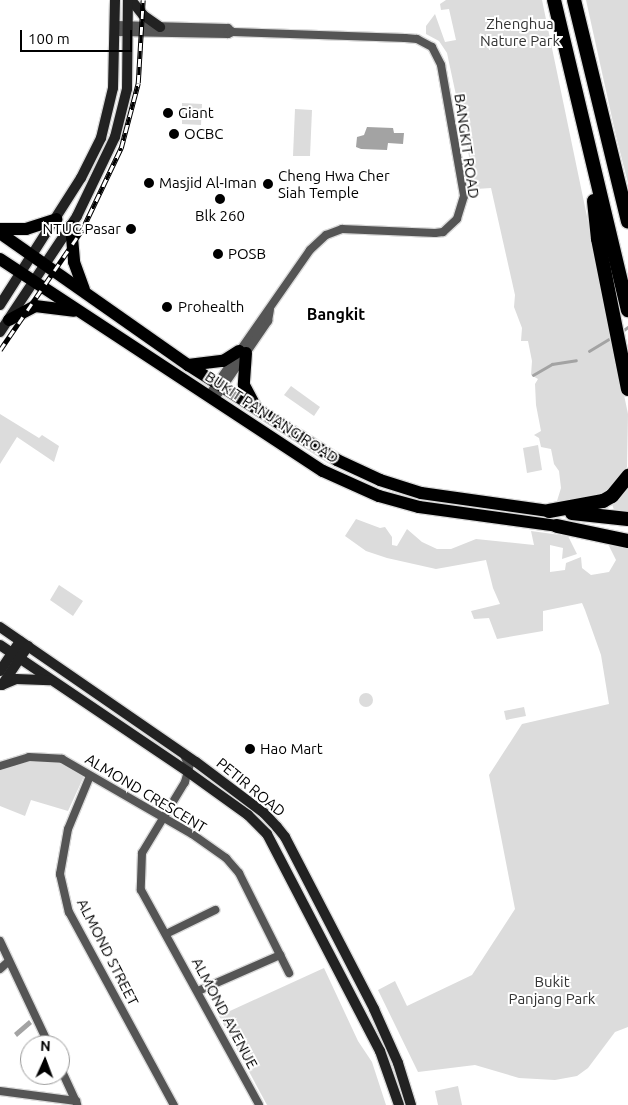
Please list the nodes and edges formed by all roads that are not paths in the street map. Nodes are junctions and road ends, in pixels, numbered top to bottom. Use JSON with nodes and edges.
{"nodes":[{"id":1,"x":115,"y":0,"type":"edge"},
{"id":2,"x":130,"y":0,"type":"edge"},
{"id":3,"x":554,"y":0,"type":"edge"},
{"id":4,"x":574,"y":0,"type":"edge"},
{"id":5,"x":160,"y":27,"type":"junction"},
{"id":6,"x":130,"y":28,"type":"junction"},
{"id":7,"x":116,"y":29,"type":"junction"},
{"id":8,"x":233,"y":32,"type":"junction"},
{"id":9,"x":56,"y":219,"type":"junction"},
{"id":10,"x":628,"y":221,"type":"edge"},
{"id":11,"x":71,"y":226,"type":"junction"},
{"id":12,"x":0,"y":231,"type":"edge"},
{"id":13,"x":604,"y":237,"type":"junction"},
{"id":14,"x":34,"y":255,"type":"junction"},
{"id":15,"x":0,"y":259,"type":"edge"},
{"id":16,"x":48,"y":263,"type":"junction"},
{"id":17,"x":21,"y":273,"type":"junction"},
{"id":18,"x":35,"y":282,"type":"junction"},
{"id":19,"x":85,"y":290,"type":"junction"},
{"id":20,"x":0,"y":305,"type":"edge"},
{"id":21,"x":628,"y":310,"type":"edge"},
{"id":22,"x":81,"y":313,"type":"junction"},
{"id":23,"x":9,"y":320,"type":"junction"},
{"id":24,"x":0,"y":332,"type":"edge"},
{"id":25,"x":242,"y":352,"type":"junction"},
{"id":26,"x":188,"y":365,"type":"junction"},
{"id":27,"x":220,"y":385,"type":"junction"},
{"id":28,"x":628,"y":389,"type":"edge"},
{"id":29,"x":211,"y":398,"type":"junction"},
{"id":30,"x":256,"y":408,"type":"junction"},
{"id":31,"x":628,"y":476,"type":"edge"},
{"id":32,"x":549,"y":511,"type":"junction"},
{"id":33,"x":557,"y":526,"type":"joint"},
{"id":34,"x":627,"y":530,"type":"edge"},
{"id":35,"x":0,"y":627,"type":"edge"},
{"id":36,"x":24,"y":644,"type":"junction"},
{"id":37,"x":0,"y":645,"type":"edge"},
{"id":38,"x":16,"y":656,"type":"junction"},
{"id":39,"x":0,"y":671,"type":"edge"},
{"id":40,"x":53,"y":681,"type":"junction"},
{"id":41,"x":1,"y":686,"type":"edge"},
{"id":42,"x":97,"y":693,"type":"junction"},
{"id":43,"x":87,"y":703,"type":"junction"},
{"id":44,"x":181,"y":751,"type":"junction"},
{"id":45,"x":0,"y":766,"type":"edge"},
{"id":46,"x":209,"y":771,"type":"junction"},
{"id":47,"x":188,"y":772,"type":"junction"},
{"id":48,"x":90,"y":776,"type":"junction"},
{"id":49,"x":163,"y":815,"type":"junction"},
{"id":50,"x":215,"y":910,"type":"dead end"},
{"id":51,"x":326,"y":915,"type":"junction"},
{"id":52,"x":314,"y":923,"type":"junction"},
{"id":53,"x":166,"y":934,"type":"junction"},
{"id":54,"x":0,"y":941,"type":"edge"},
{"id":55,"x":280,"y":955,"type":"junction"},
{"id":56,"x":9,"y":961,"type":"junction"},
{"id":57,"x":0,"y":969,"type":"edge"},
{"id":58,"x":289,"y":973,"type":"dead end"},
{"id":59,"x":198,"y":991,"type":"junction"},
{"id":60,"x":44,"y":1035,"type":"edge"},
{"id":61,"x":68,"y":1085,"type":"edge"},
{"id":62,"x":0,"y":1091,"type":"edge"},
{"id":63,"x":77,"y":1103,"type":"edge"},
{"id":64,"x":174,"y":1105,"type":"edge"},
{"id":65,"x":259,"y":1105,"type":"edge"},
{"id":66,"x":399,"y":1105,"type":"edge"},
{"id":67,"x":411,"y":1105,"type":"edge"}],
"edges":[{"from":1,"to":7,"type":"main road"},
{"from":2,"to":5,"type":"main road"},
{"from":2,"to":6,"type":"main road"},
{"from":3,"to":13,"type":"highway"},
{"from":4,"to":10,"type":"highway"},
{"from":5,"to":6,"type":"street","name":"BANGKIT ROAD"},
{"from":5,"to":8,"type":"street","name":"BANGKIT ROAD"},
{"from":6,"to":7,"type":"street","name":"BANGKIT ROAD"},
{"from":6,"to":8,"type":"street","name":"BANGKIT ROAD"},
{"from":6,"to":11,"type":"main road"},
{"from":7,"to":9,"type":"main road"},
{"from":8,"to":25,"type":"street","name":"BANGKIT ROAD"},
{"from":9,"to":12,"type":"main road"},
{"from":9,"to":14,"type":"main road"},
{"from":11,"to":16,"type":"main road"},
{"from":11,"to":19,"type":"main road"},
{"from":12,"to":14,"type":"main road","name":"BUKIT PANJANG ROAD"},
{"from":13,"to":21,"type":"highway"},
{"from":13,"to":28,"type":"highway"},
{"from":14,"to":16,"type":"main road","name":"BUKIT PANJANG ROAD"},
{"from":14,"to":17,"type":"main road"},
{"from":15,"to":17,"type":"main road","name":"BUKIT PANJANG ROAD"},
{"from":16,"to":18,"type":"main road"},
{"from":16,"to":19,"type":"main road","name":"BUKIT PANJANG ROAD"},
{"from":17,"to":18,"type":"main road","name":"BUKIT PANJANG ROAD"},
{"from":17,"to":20,"type":"main road"},
{"from":18,"to":22,"type":"main road","name":"BUKIT PANJANG ROAD"},
{"from":18,"to":23,"type":"main road"},
{"from":19,"to":26,"type":"main road","name":"BUKIT PANJANG ROAD"},
{"from":22,"to":23,"type":"main road"},
{"from":22,"to":29,"type":"main road","name":"BUKIT PANJANG ROAD"},
{"from":23,"to":24,"type":"main road"},
{"from":25,"to":26,"type":"main road"},
{"from":25,"to":27,"type":"street","name":"BANGKIT ROAD"},
{"from":25,"to":30,"type":"main road"},
{"from":26,"to":27,"type":"main road","name":"BUKIT PANJANG ROAD"},
{"from":27,"to":29,"type":"street","name":"BANGKIT ROAD"},
{"from":27,"to":30,"type":"main road","name":"BUKIT PANJANG ROAD"},
{"from":29,"to":33,"type":"main road","name":"BUKIT PANJANG ROAD"},
{"from":30,"to":32,"type":"main road","name":"BUKIT PANJANG ROAD"},
{"from":31,"to":32,"type":"highway"},
{"from":32,"to":34,"type":"highway"},
{"from":33,"to":34,"type":"highway"},
{"from":35,"to":36,"type":"main road","name":"PETIR ROAD"},
{"from":36,"to":38,"type":"main road"},
{"from":36,"to":42,"type":"main road","name":"PETIR ROAD"},
{"from":37,"to":38,"type":"main road","name":"PETIR ROAD"},
{"from":38,"to":39,"type":"main road"},
{"from":38,"to":40,"type":"main road","name":"PETIR ROAD"},
{"from":38,"to":41,"type":"main road"},
{"from":40,"to":41,"type":"main road"},
{"from":40,"to":43,"type":"main road","name":"PETIR ROAD"},
{"from":42,"to":43,"type":"main road"},
{"from":42,"to":44,"type":"main road","name":"PETIR ROAD"},
{"from":43,"to":47,"type":"main road","name":"PETIR ROAD"},
{"from":44,"to":46,"type":"main road","name":"PETIR ROAD"},
{"from":44,"to":47,"type":"street"},
{"from":45,"to":48,"type":"street","name":"ALMOND CRESCENT"},
{"from":46,"to":47,"type":"street"},
{"from":46,"to":51,"type":"main road","name":"PETIR ROAD"},
{"from":47,"to":49,"type":"street","name":"ALMOND AVENUE"},
{"from":47,"to":52,"type":"main road","name":"PETIR ROAD"},
{"from":48,"to":49,"type":"street","name":"ALMOND CRESCENT"},
{"from":48,"to":64,"type":"street","name":"ALMOND STREET"},
{"from":49,"to":53,"type":"street","name":"ALMOND AVENUE"},
{"from":49,"to":55,"type":"street","name":"ALMOND CRESCENT"},
{"from":50,"to":53,"type":"street"},
{"from":51,"to":52,"type":"main road"},
{"from":51,"to":67,"type":"main road","name":"PETIR ROAD"},
{"from":52,"to":66,"type":"main road","name":"PETIR ROAD"},
{"from":53,"to":59,"type":"street","name":"ALMOND AVENUE"},
{"from":54,"to":56,"type":"street"},
{"from":55,"to":58,"type":"street","name":"ALMOND CRESCENT"},
{"from":55,"to":59,"type":"street"},
{"from":56,"to":57,"type":"street"},
{"from":56,"to":60,"type":"street"},
{"from":59,"to":65,"type":"street","name":"ALMOND AVENUE"},
{"from":61,"to":63,"type":"street"},
{"from":62,"to":63,"type":"street"}]}
